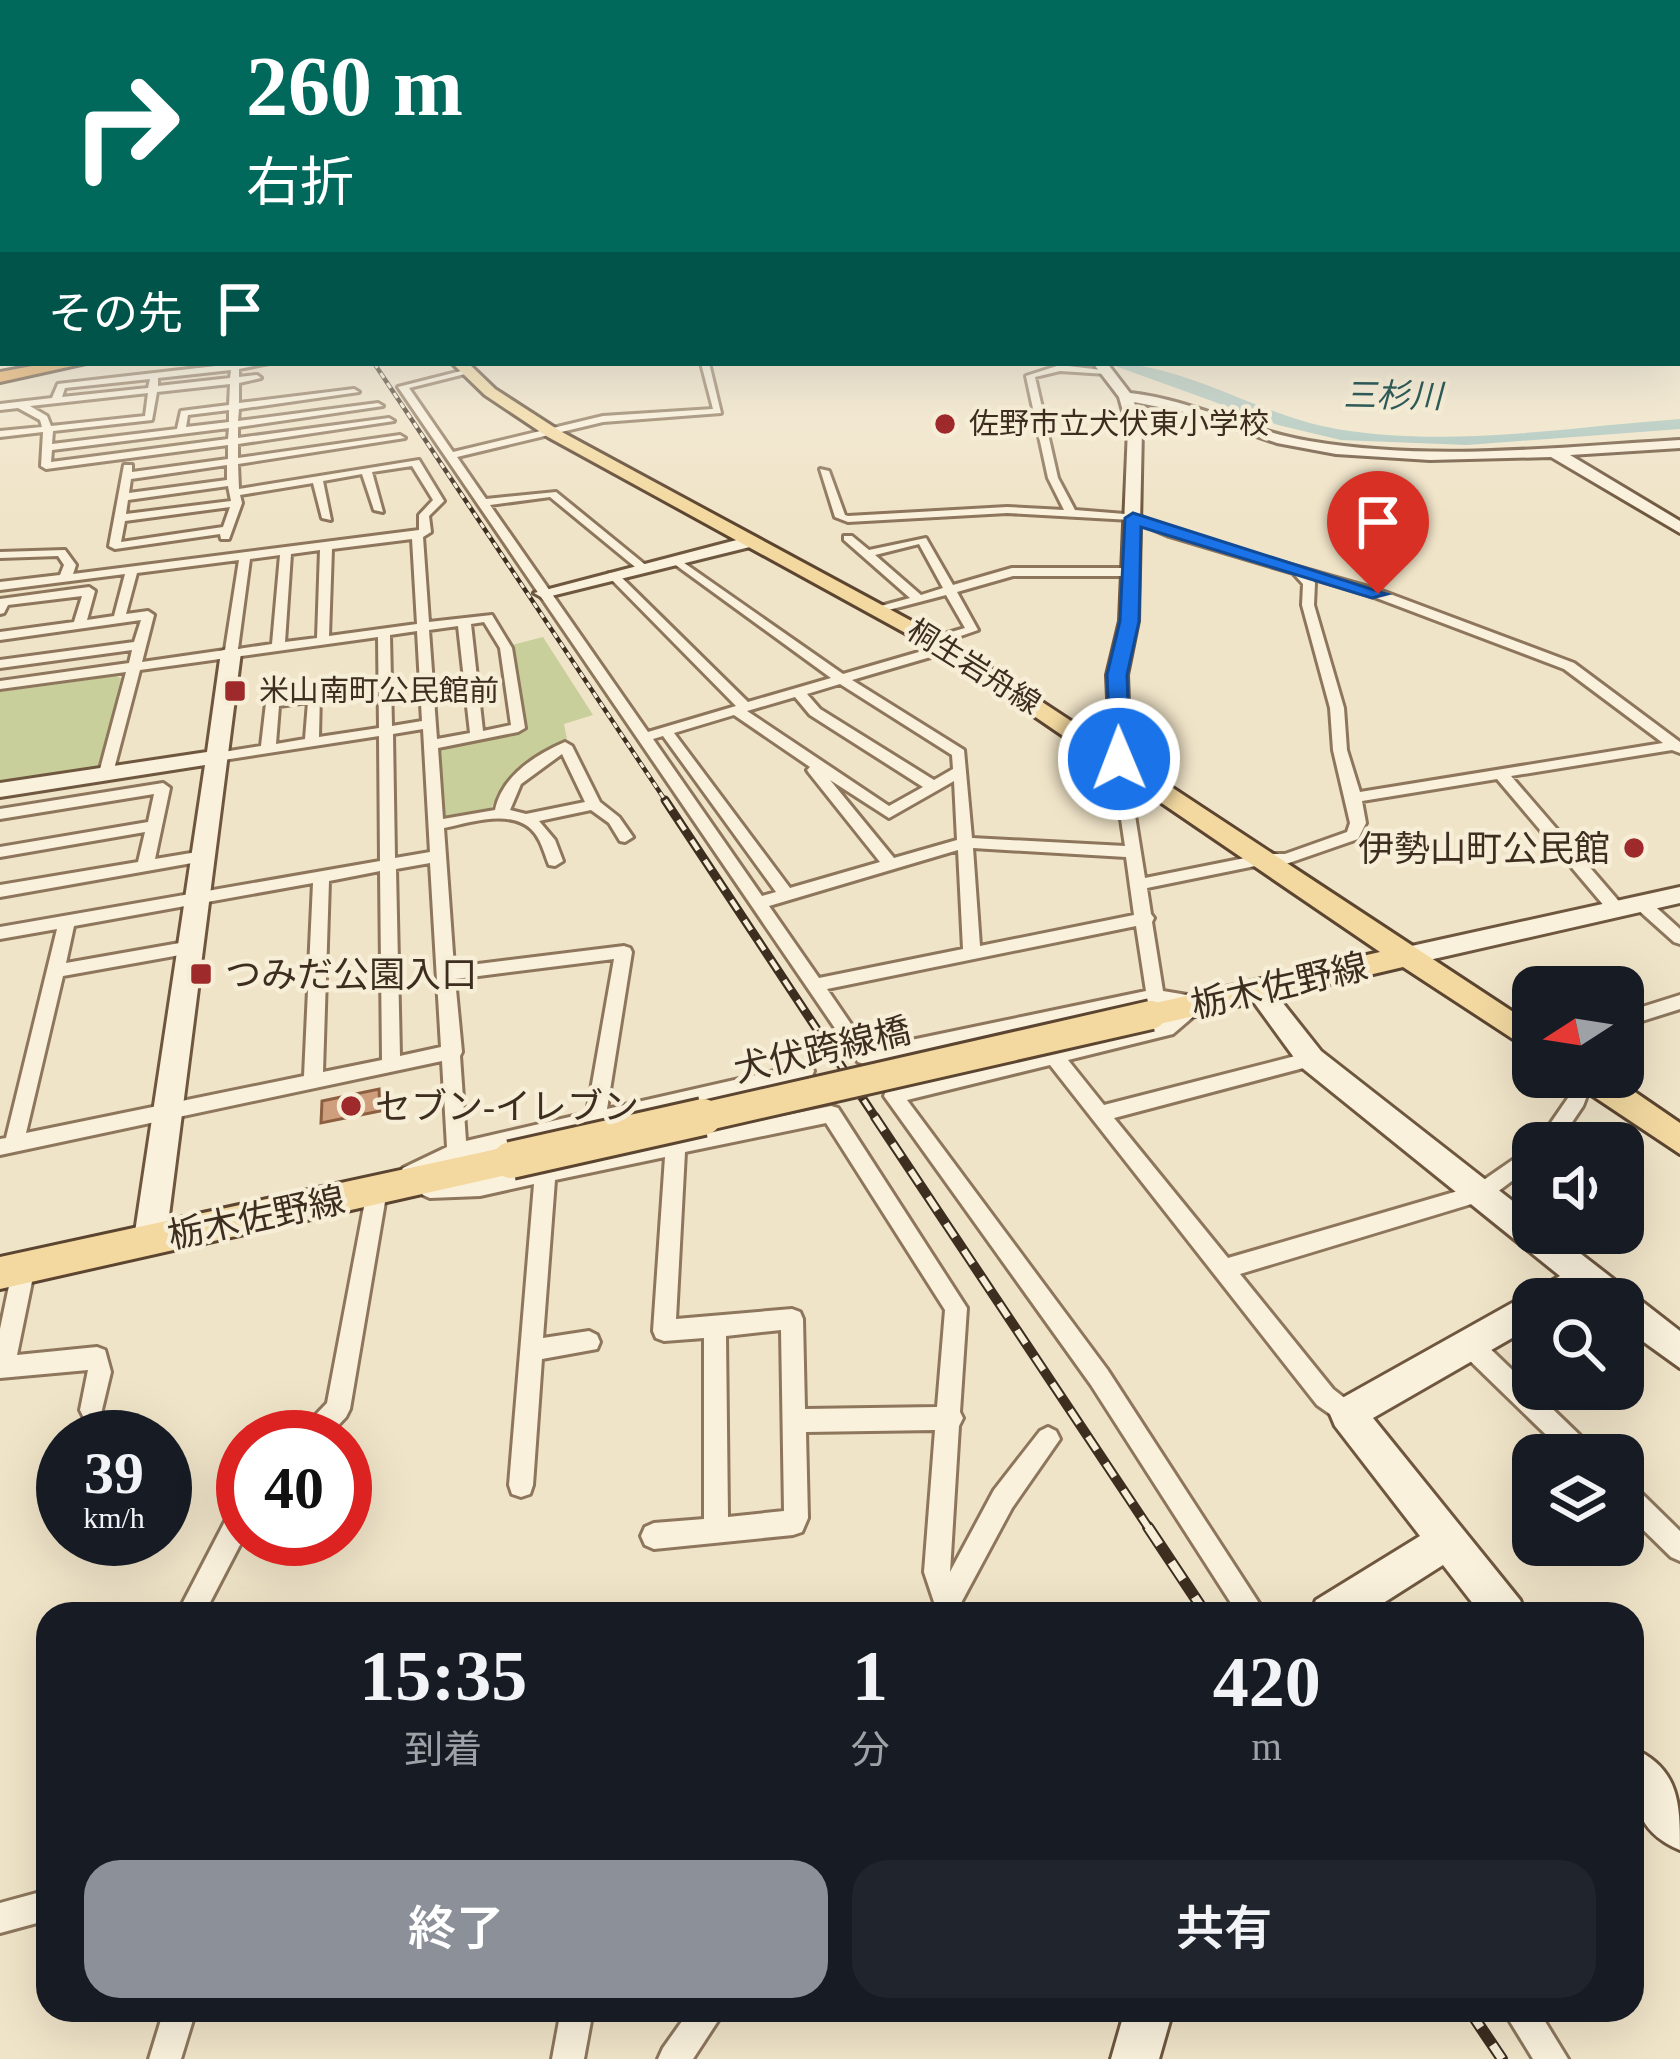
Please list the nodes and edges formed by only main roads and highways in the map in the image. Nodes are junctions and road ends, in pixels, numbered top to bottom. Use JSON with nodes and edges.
{"nodes":[{"id":1,"x":54,"y":366,"type":"edge"},
{"id":2,"x":462,"y":367,"type":"edge"},
{"id":3,"x":0,"y":373,"type":"edge"},
{"id":4,"x":1406,"y":956,"type":"junction"},
{"id":5,"x":1153,"y":1005,"type":"joint"},
{"id":6,"x":1512,"y":1026,"type":"edge"},
{"id":7,"x":1618,"y":1098,"type":"edge"},
{"id":8,"x":1680,"y":1140,"type":"edge"},
{"id":9,"x":511,"y":1160,"type":"joint"},
{"id":10,"x":12,"y":1270,"type":"edge"}],
"edges":[{"from":1,"to":3,"type":"highway"},
{"from":2,"to":4,"type":"main road","name":"桐生岩舟線"},
{"from":4,"to":5,"type":"main road","name":"栃木佐野線"},
{"from":4,"to":6,"type":"main road","name":"桐生岩舟線"},
{"from":5,"to":9,"type":"main road","name":"犬伏跨線橋","bridge":true},
{"from":7,"to":8,"type":"main road"},
{"from":9,"to":10,"type":"main road","name":"栃木佐野線"}]}
